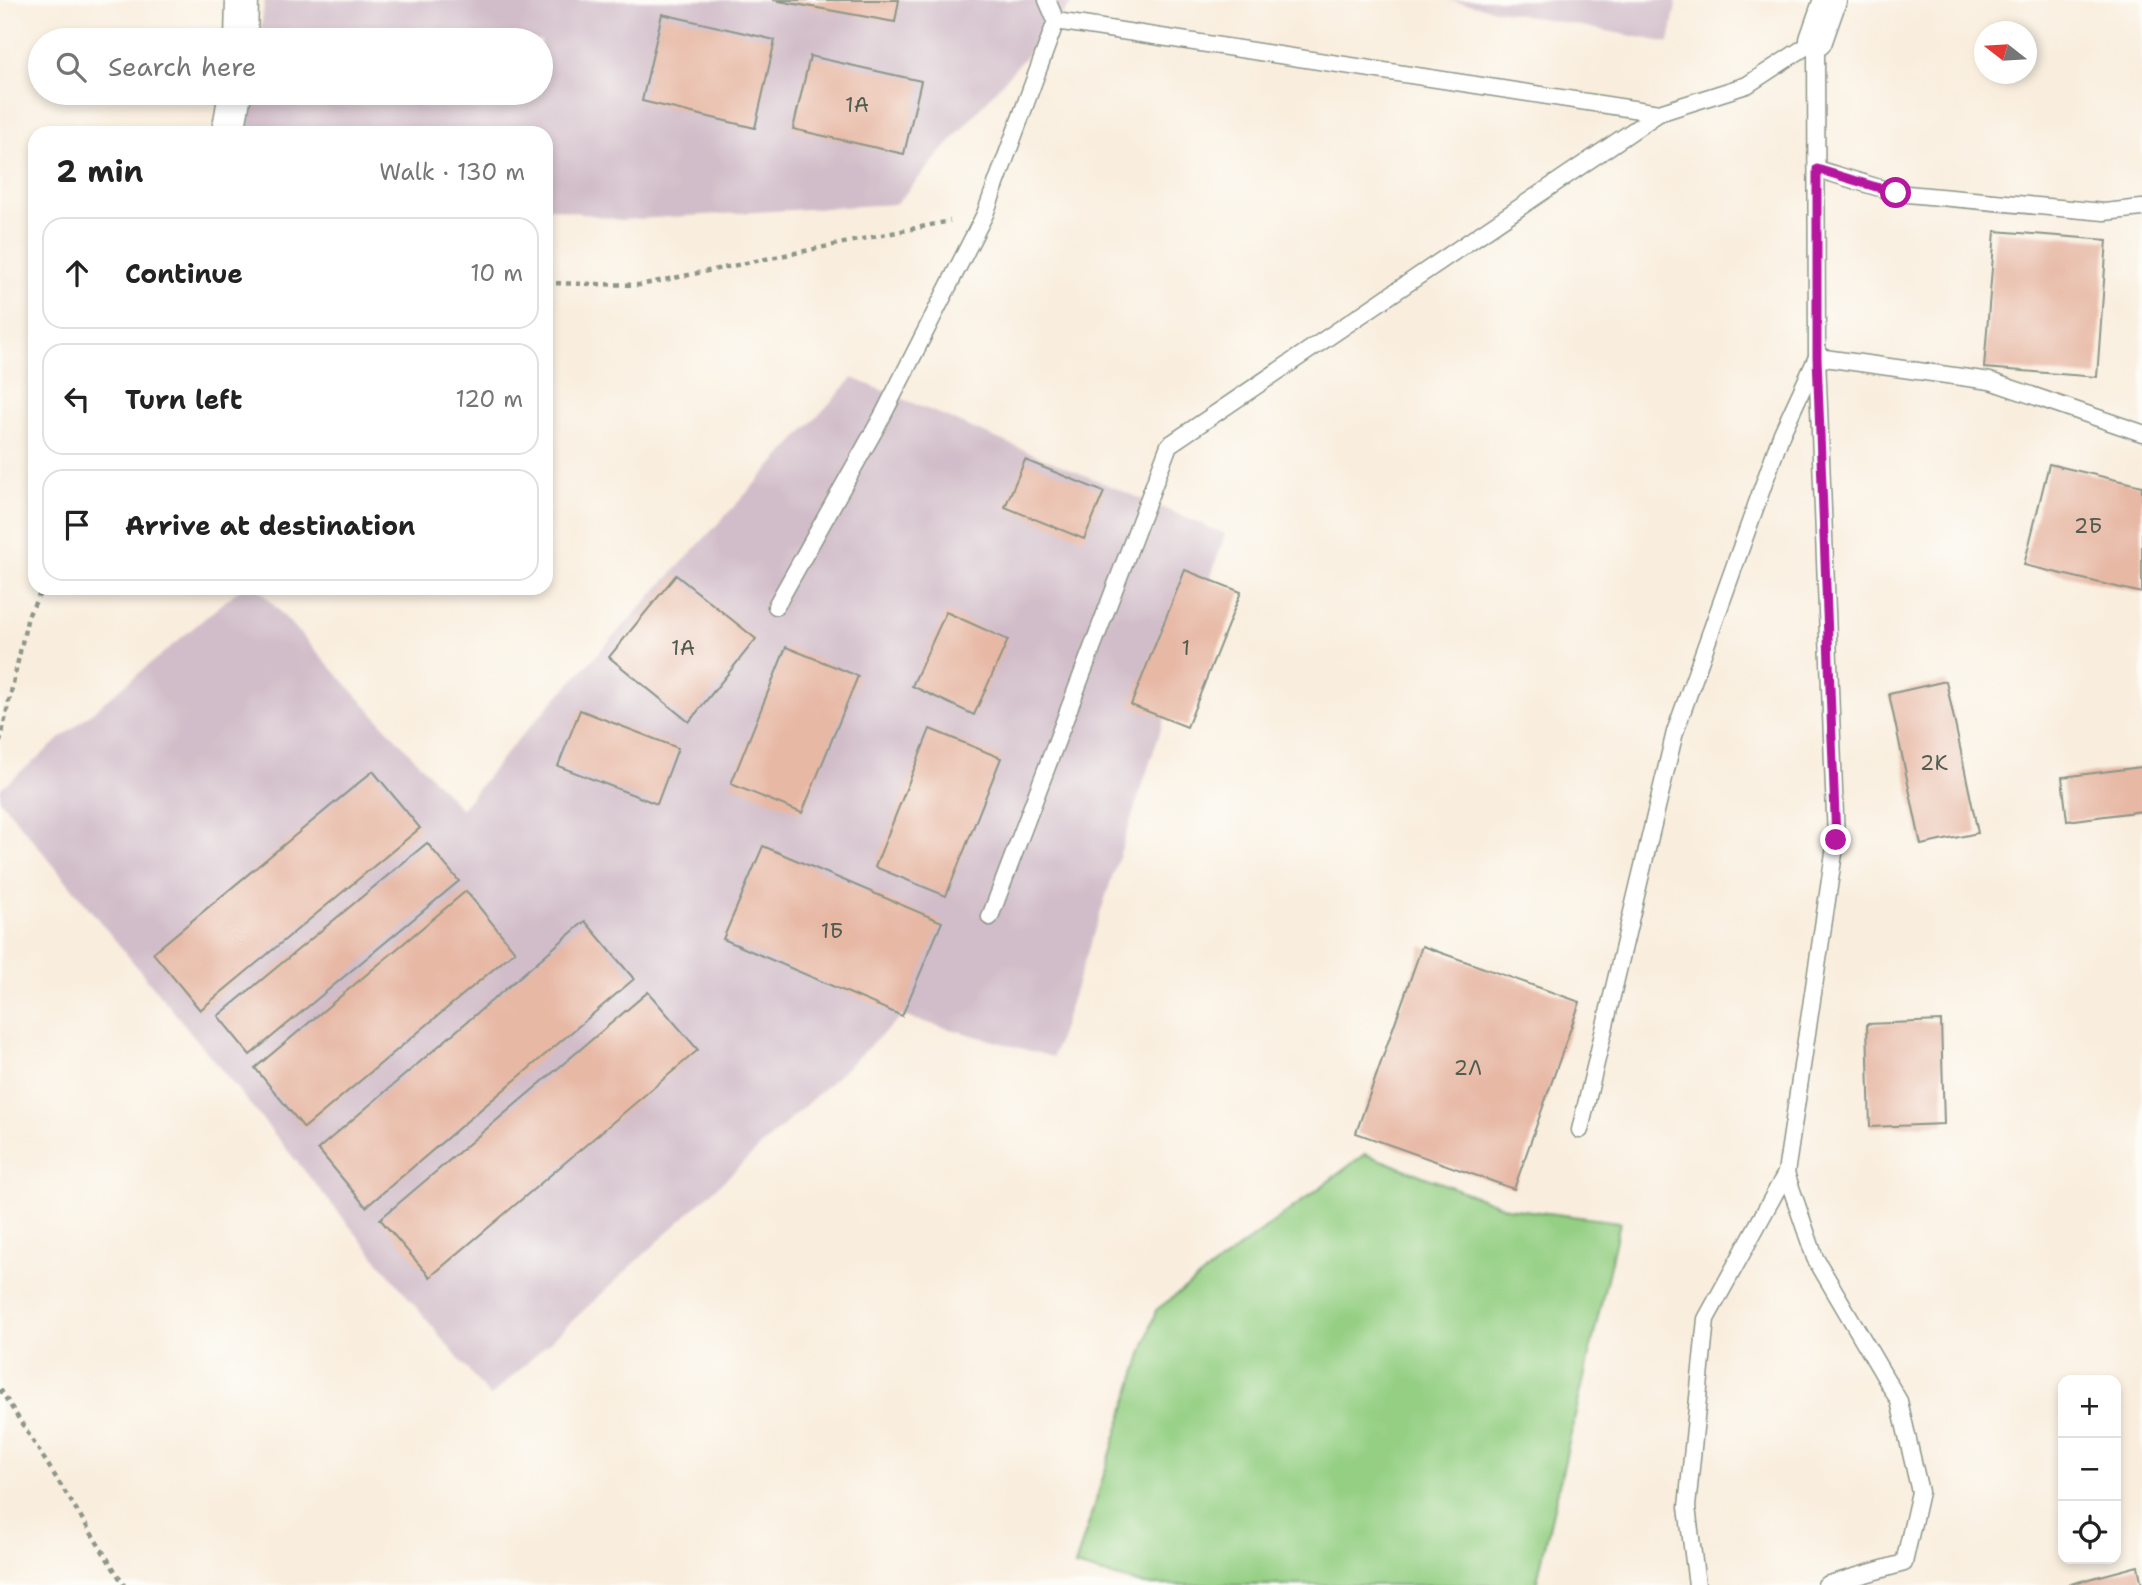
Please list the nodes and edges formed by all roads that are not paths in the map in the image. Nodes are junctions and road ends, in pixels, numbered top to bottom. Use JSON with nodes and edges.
{"nodes":[{"id":1,"x":242,"y":0,"type":"edge"},
{"id":2,"x":1047,"y":0,"type":"edge"},
{"id":3,"x":1830,"y":0,"type":"edge"},
{"id":4,"x":1056,"y":21,"type":"junction"},
{"id":5,"x":242,"y":28,"type":"edge"},
{"id":6,"x":1816,"y":40,"type":"junction"},
{"id":7,"x":233,"y":105,"type":"edge"},
{"id":8,"x":1659,"y":113,"type":"junction"},
{"id":9,"x":229,"y":126,"type":"edge"},
{"id":10,"x":1817,"y":169,"type":"junction"},
{"id":11,"x":2142,"y":208,"type":"edge"},
{"id":12,"x":1817,"y":357,"type":"junction"},
{"id":13,"x":2142,"y":433,"type":"edge"},
{"id":14,"x":776,"y":606,"type":"dead end"},
{"id":15,"x":990,"y":917,"type":"dead end"},
{"id":16,"x":1580,"y":1130,"type":"dead end"},
{"id":17,"x":1786,"y":1172,"type":"junction"},
{"id":18,"x":1696,"y":1585,"type":"edge"},
{"id":19,"x":1826,"y":1585,"type":"edge"}],
"edges":[{"from":1,"to":5,"type":"street"},
{"from":2,"to":4,"type":"lane"},
{"from":3,"to":6,"type":"street"},
{"from":4,"to":8,"type":"lane"},
{"from":4,"to":14,"type":"lane"},
{"from":6,"to":8,"type":"lane"},
{"from":6,"to":10,"type":"lane"},
{"from":7,"to":9,"type":"street"},
{"from":8,"to":15,"type":"lane"},
{"from":10,"to":11,"type":"lane"},
{"from":10,"to":12,"type":"lane"},
{"from":12,"to":13,"type":"lane"},
{"from":12,"to":16,"type":"lane"},
{"from":12,"to":17,"type":"lane"},
{"from":17,"to":18,"type":"lane"},
{"from":17,"to":19,"type":"lane"}]}
